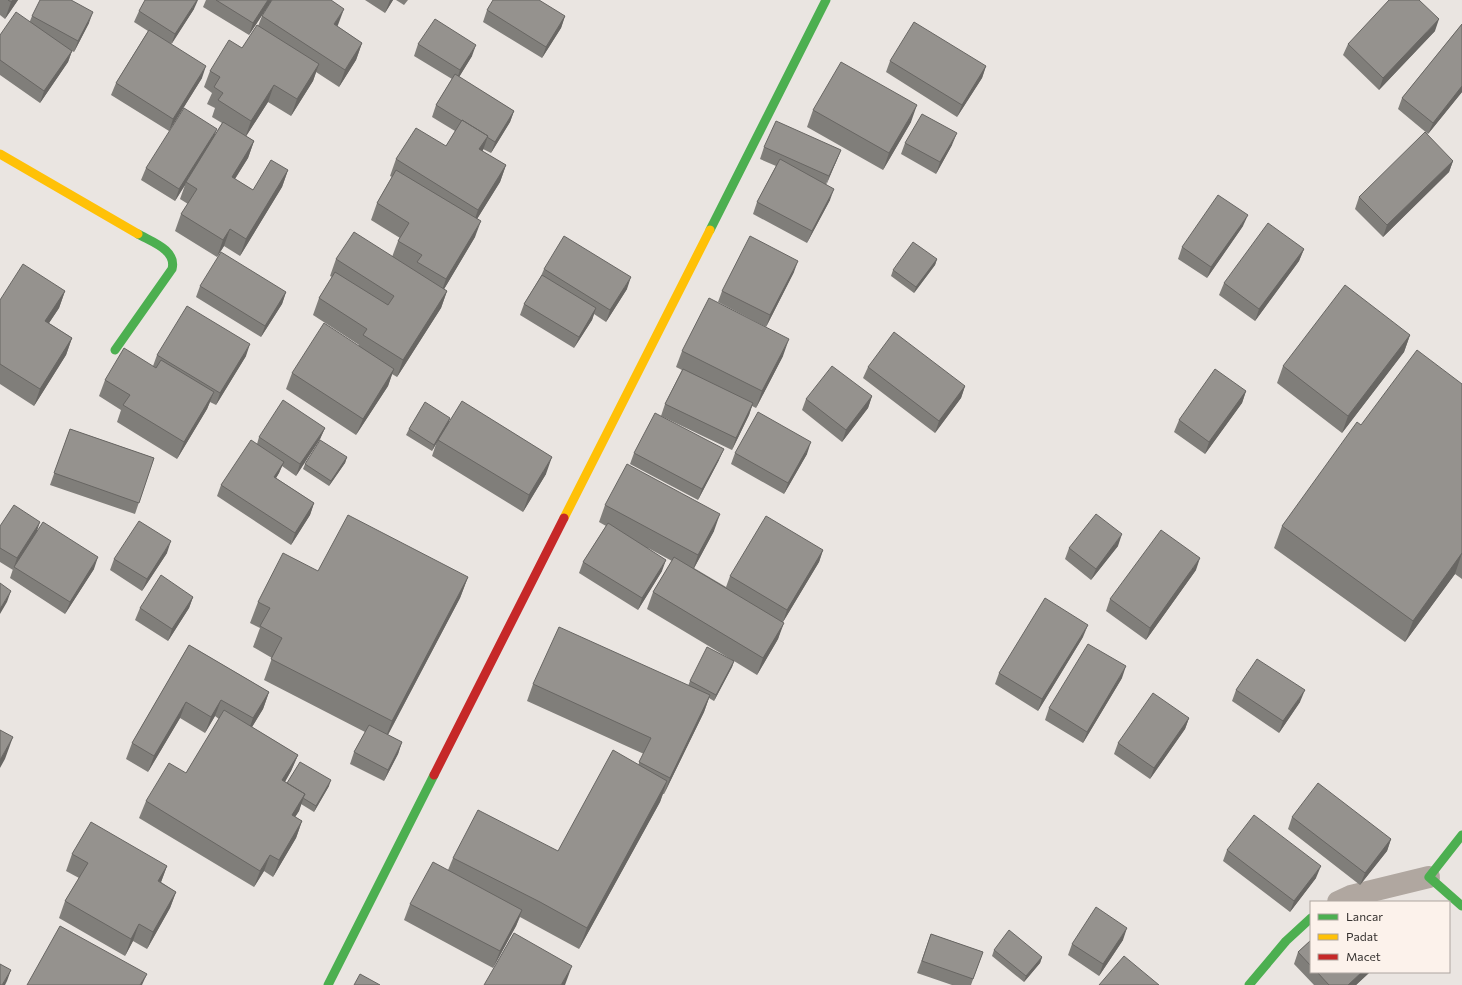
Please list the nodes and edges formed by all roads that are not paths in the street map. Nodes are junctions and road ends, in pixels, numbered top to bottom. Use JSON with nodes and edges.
{"nodes":[{"id":1,"x":826,"y":0,"type":"edge"},
{"id":2,"x":0,"y":154,"type":"edge"},
{"id":3,"x":115,"y":350,"type":"dead end"},
{"id":4,"x":1462,"y":835,"type":"edge"},
{"id":5,"x":1429,"y":878,"type":"junction"},
{"id":6,"x":1340,"y":901,"type":"edge"},
{"id":7,"x":1462,"y":906,"type":"edge"},
{"id":8,"x":1310,"y":919,"type":"edge"},
{"id":9,"x":328,"y":985,"type":"edge"},
{"id":10,"x":1248,"y":985,"type":"edge"}],
"edges":[{"from":1,"to":9,"type":"street"},
{"from":2,"to":3,"type":"street"},
{"from":4,"to":5,"type":"street"},
{"from":5,"to":6,"type":"street"},
{"from":5,"to":7,"type":"street"},
{"from":8,"to":10,"type":"street"}]}
